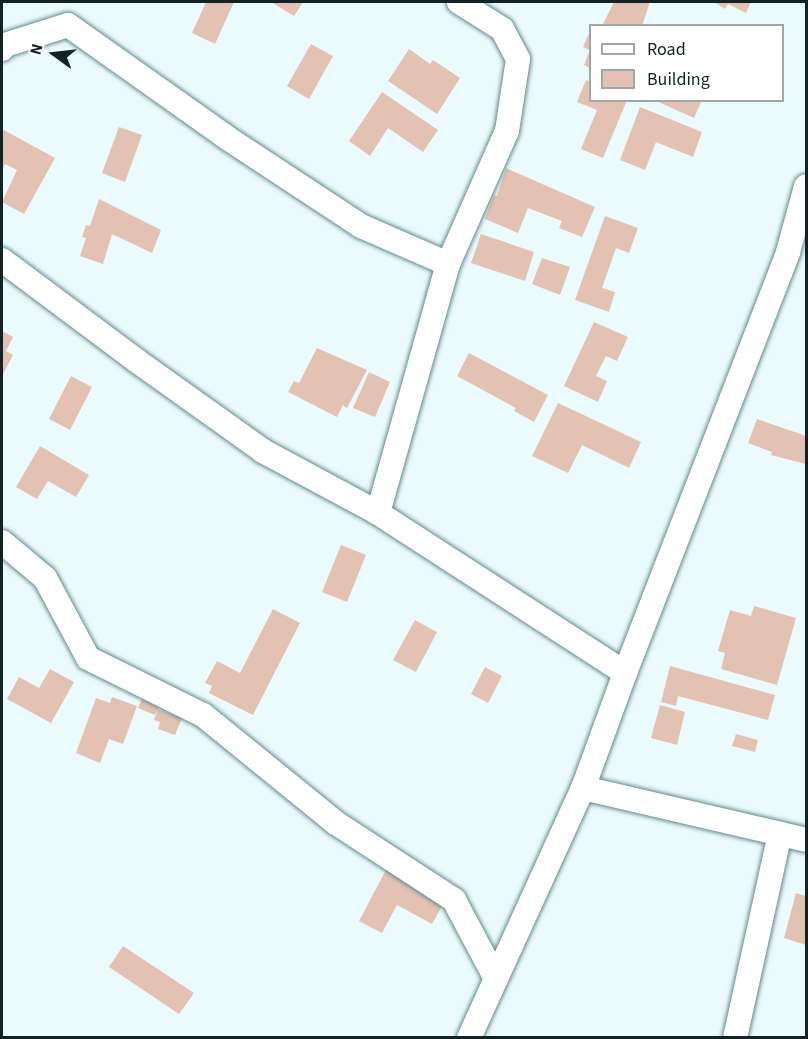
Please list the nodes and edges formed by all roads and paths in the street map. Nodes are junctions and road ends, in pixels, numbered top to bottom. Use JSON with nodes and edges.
{"nodes":[{"id":1,"x":459,"y":2,"type":"edge"},
{"id":2,"x":2,"y":49,"type":"edge"},
{"id":3,"x":807,"y":186,"type":"edge"},
{"id":4,"x":2,"y":260,"type":"edge"},
{"id":5,"x":448,"y":264,"type":"junction"},
{"id":6,"x":378,"y":513,"type":"junction"},
{"id":7,"x":2,"y":542,"type":"edge"},
{"id":8,"x":625,"y":673,"type":"junction"},
{"id":9,"x":583,"y":788,"type":"junction"},
{"id":10,"x":780,"y":834,"type":"junction"},
{"id":11,"x":807,"y":840,"type":"edge"},
{"id":12,"x":496,"y":979,"type":"junction"},
{"id":13,"x":469,"y":1038,"type":"edge"},
{"id":14,"x":735,"y":1038,"type":"edge"}],
"edges":[{"from":1,"to":5,"type":"street"},
{"from":2,"to":5,"type":"street"},
{"from":3,"to":8,"type":"street"},
{"from":4,"to":6,"type":"street"},
{"from":5,"to":6,"type":"street"},
{"from":6,"to":8,"type":"street"},
{"from":7,"to":12,"type":"street"},
{"from":8,"to":9,"type":"street"},
{"from":9,"to":10,"type":"street"},
{"from":9,"to":12,"type":"street"},
{"from":10,"to":11,"type":"street"},
{"from":10,"to":14,"type":"street"},
{"from":12,"to":13,"type":"street"}]}
